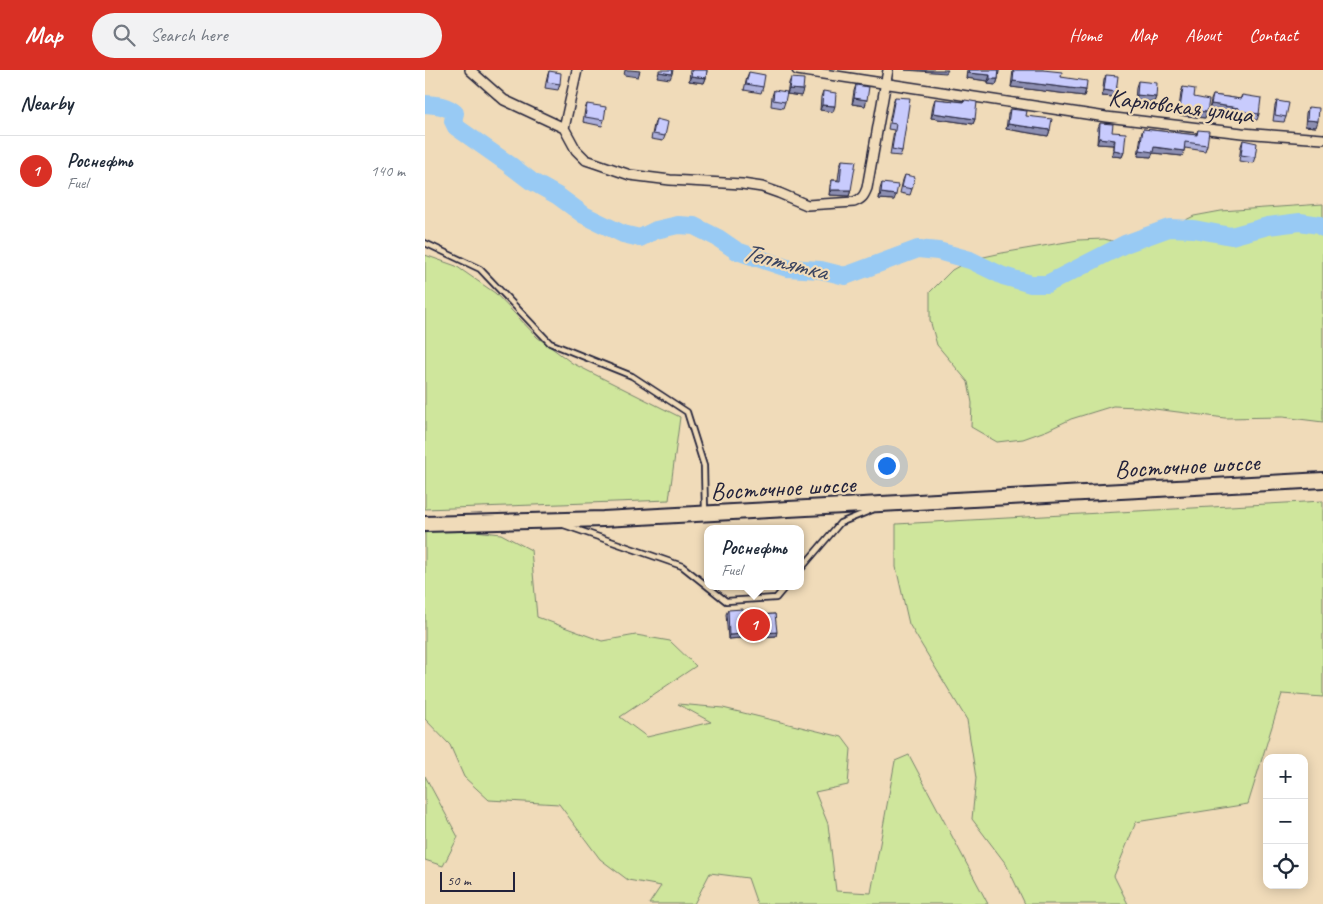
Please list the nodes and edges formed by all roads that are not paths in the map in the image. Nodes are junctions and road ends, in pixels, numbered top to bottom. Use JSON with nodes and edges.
{"nodes":[{"id":1,"x":470,"y":70,"type":"edge"},
{"id":2,"x":577,"y":70,"type":"edge"},
{"id":3,"x":797,"y":70,"type":"edge"},
{"id":4,"x":888,"y":70,"type":"edge"},
{"id":5,"x":886,"y":83,"type":"junction"},
{"id":6,"x":564,"y":128,"type":"junction"},
{"id":7,"x":1323,"y":139,"type":"edge"},
{"id":8,"x":425,"y":243,"type":"edge"},
{"id":9,"x":1323,"y":480,"type":"edge"},
{"id":10,"x":887,"y":504,"type":"junction"},
{"id":11,"x":705,"y":514,"type":"junction"},
{"id":12,"x":551,"y":521,"type":"junction"},
{"id":13,"x":425,"y":524,"type":"edge"},
{"id":14,"x":804,"y":565,"type":"edge"},
{"id":15,"x":704,"y":584,"type":"edge"},
{"id":16,"x":712,"y":590,"type":"edge"},
{"id":17,"x":783,"y":590,"type":"edge"}],
"edges":[{"from":1,"to":6,"type":"street"},
{"from":2,"to":6,"type":"street"},
{"from":3,"to":5,"type":"street","name":"Карловская улица"},
{"from":4,"to":5,"type":"street"},
{"from":5,"to":6,"type":"street"},
{"from":5,"to":7,"type":"street","name":"Карловская улица"},
{"from":8,"to":11,"type":"lane"},
{"from":9,"to":10,"type":"highway","name":"Восточное шоссе"},
{"from":10,"to":11,"type":"highway","name":"Восточное шоссе"},
{"from":10,"to":14,"type":"lane"},
{"from":11,"to":12,"type":"highway","name":"Восточное шоссе"},
{"from":12,"to":13,"type":"highway","name":"Восточное шоссе"},
{"from":12,"to":15,"type":"lane"},
{"from":16,"to":17,"type":"lane"}]}
